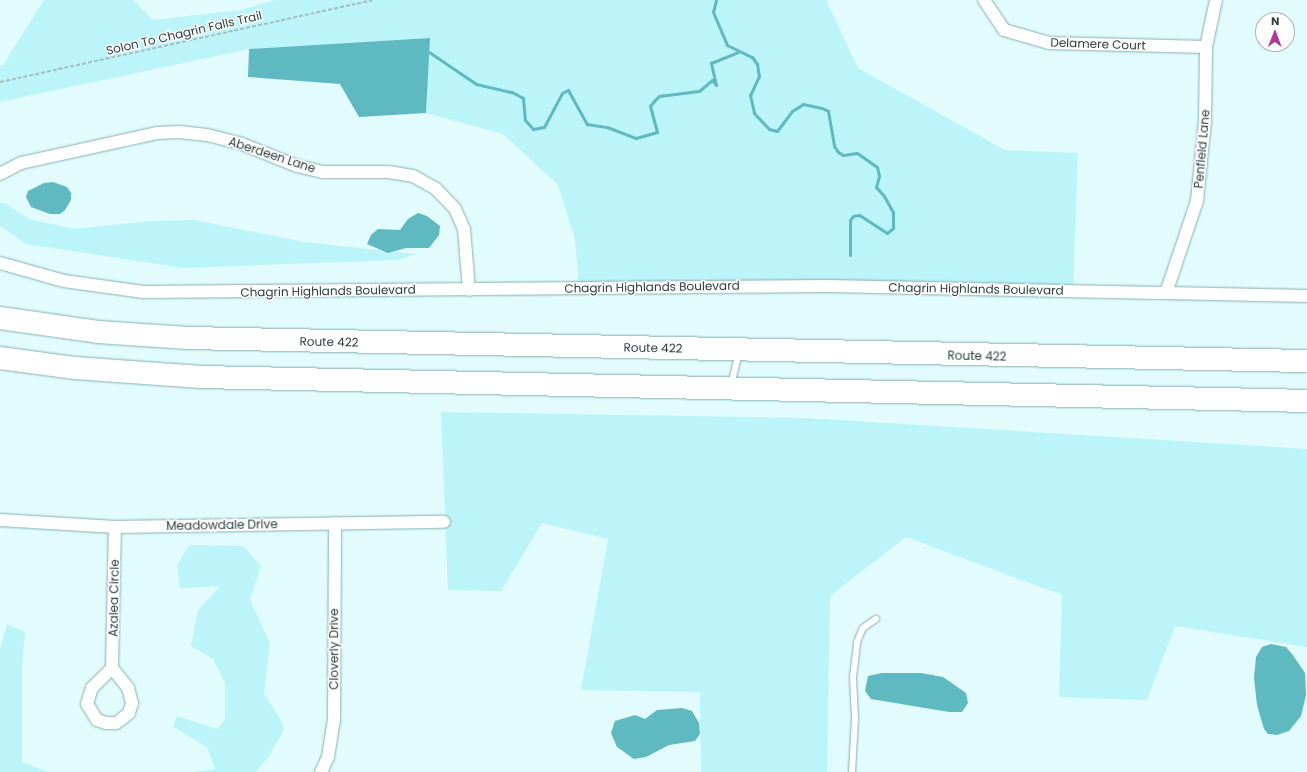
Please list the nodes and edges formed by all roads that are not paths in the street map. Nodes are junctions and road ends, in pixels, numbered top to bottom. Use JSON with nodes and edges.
{"nodes":[{"id":1,"x":984,"y":0,"type":"edge"},
{"id":2,"x":1216,"y":0,"type":"edge"},
{"id":3,"x":1206,"y":48,"type":"junction"},
{"id":4,"x":0,"y":174,"type":"edge"},
{"id":5,"x":0,"y":263,"type":"edge"},
{"id":6,"x":469,"y":290,"type":"junction"},
{"id":7,"x":1166,"y":293,"type":"junction"},
{"id":8,"x":1307,"y":296,"type":"edge"},
{"id":9,"x":0,"y":318,"type":"edge"},
{"id":10,"x":740,"y":350,"type":"junction"},
{"id":11,"x":0,"y":358,"type":"edge"},
{"id":12,"x":1307,"y":361,"type":"edge"},
{"id":13,"x":730,"y":390,"type":"junction"},
{"id":14,"x":1307,"y":401,"type":"edge"},
{"id":15,"x":0,"y":520,"type":"edge"},
{"id":16,"x":444,"y":522,"type":"dead end"},
{"id":17,"x":335,"y":523,"type":"junction"},
{"id":18,"x":115,"y":527,"type":"junction"},
{"id":19,"x":876,"y":619,"type":"dead end"},
{"id":20,"x":112,"y":668,"type":"junction"},
{"id":21,"x":321,"y":772,"type":"edge"},
{"id":22,"x":852,"y":772,"type":"edge"}],
"edges":[{"from":1,"to":3,"type":"street","name":"Delamere Court"},
{"from":2,"to":3,"type":"street","name":"Penfield Lane"},
{"from":3,"to":7,"type":"street","name":"Penfield Lane"},
{"from":4,"to":6,"type":"street","name":"Aberdeen Lane"},
{"from":5,"to":6,"type":"street","name":"Chagrin Highlands Boulevard"},
{"from":6,"to":7,"type":"street","name":"Chagrin Highlands Boulevard"},
{"from":7,"to":8,"type":"street","name":"Chagrin Highlands Boulevard"},
{"from":9,"to":10,"type":"highway","name":"Route 422"},
{"from":10,"to":12,"type":"highway","name":"Route 422"},
{"from":10,"to":13,"type":"lane"},
{"from":11,"to":13,"type":"highway"},
{"from":13,"to":14,"type":"highway"},
{"from":15,"to":18,"type":"street","name":"Meadowdale Drive"},
{"from":16,"to":17,"type":"street","name":"Meadowdale Drive"},
{"from":17,"to":18,"type":"street","name":"Meadowdale Drive"},
{"from":17,"to":21,"type":"street","name":"Cloverly Drive"},
{"from":18,"to":20,"type":"street","name":"Azalea Circle"},
{"from":19,"to":22,"type":"lane"},
{"from":20,"to":20,"type":"street"}]}
